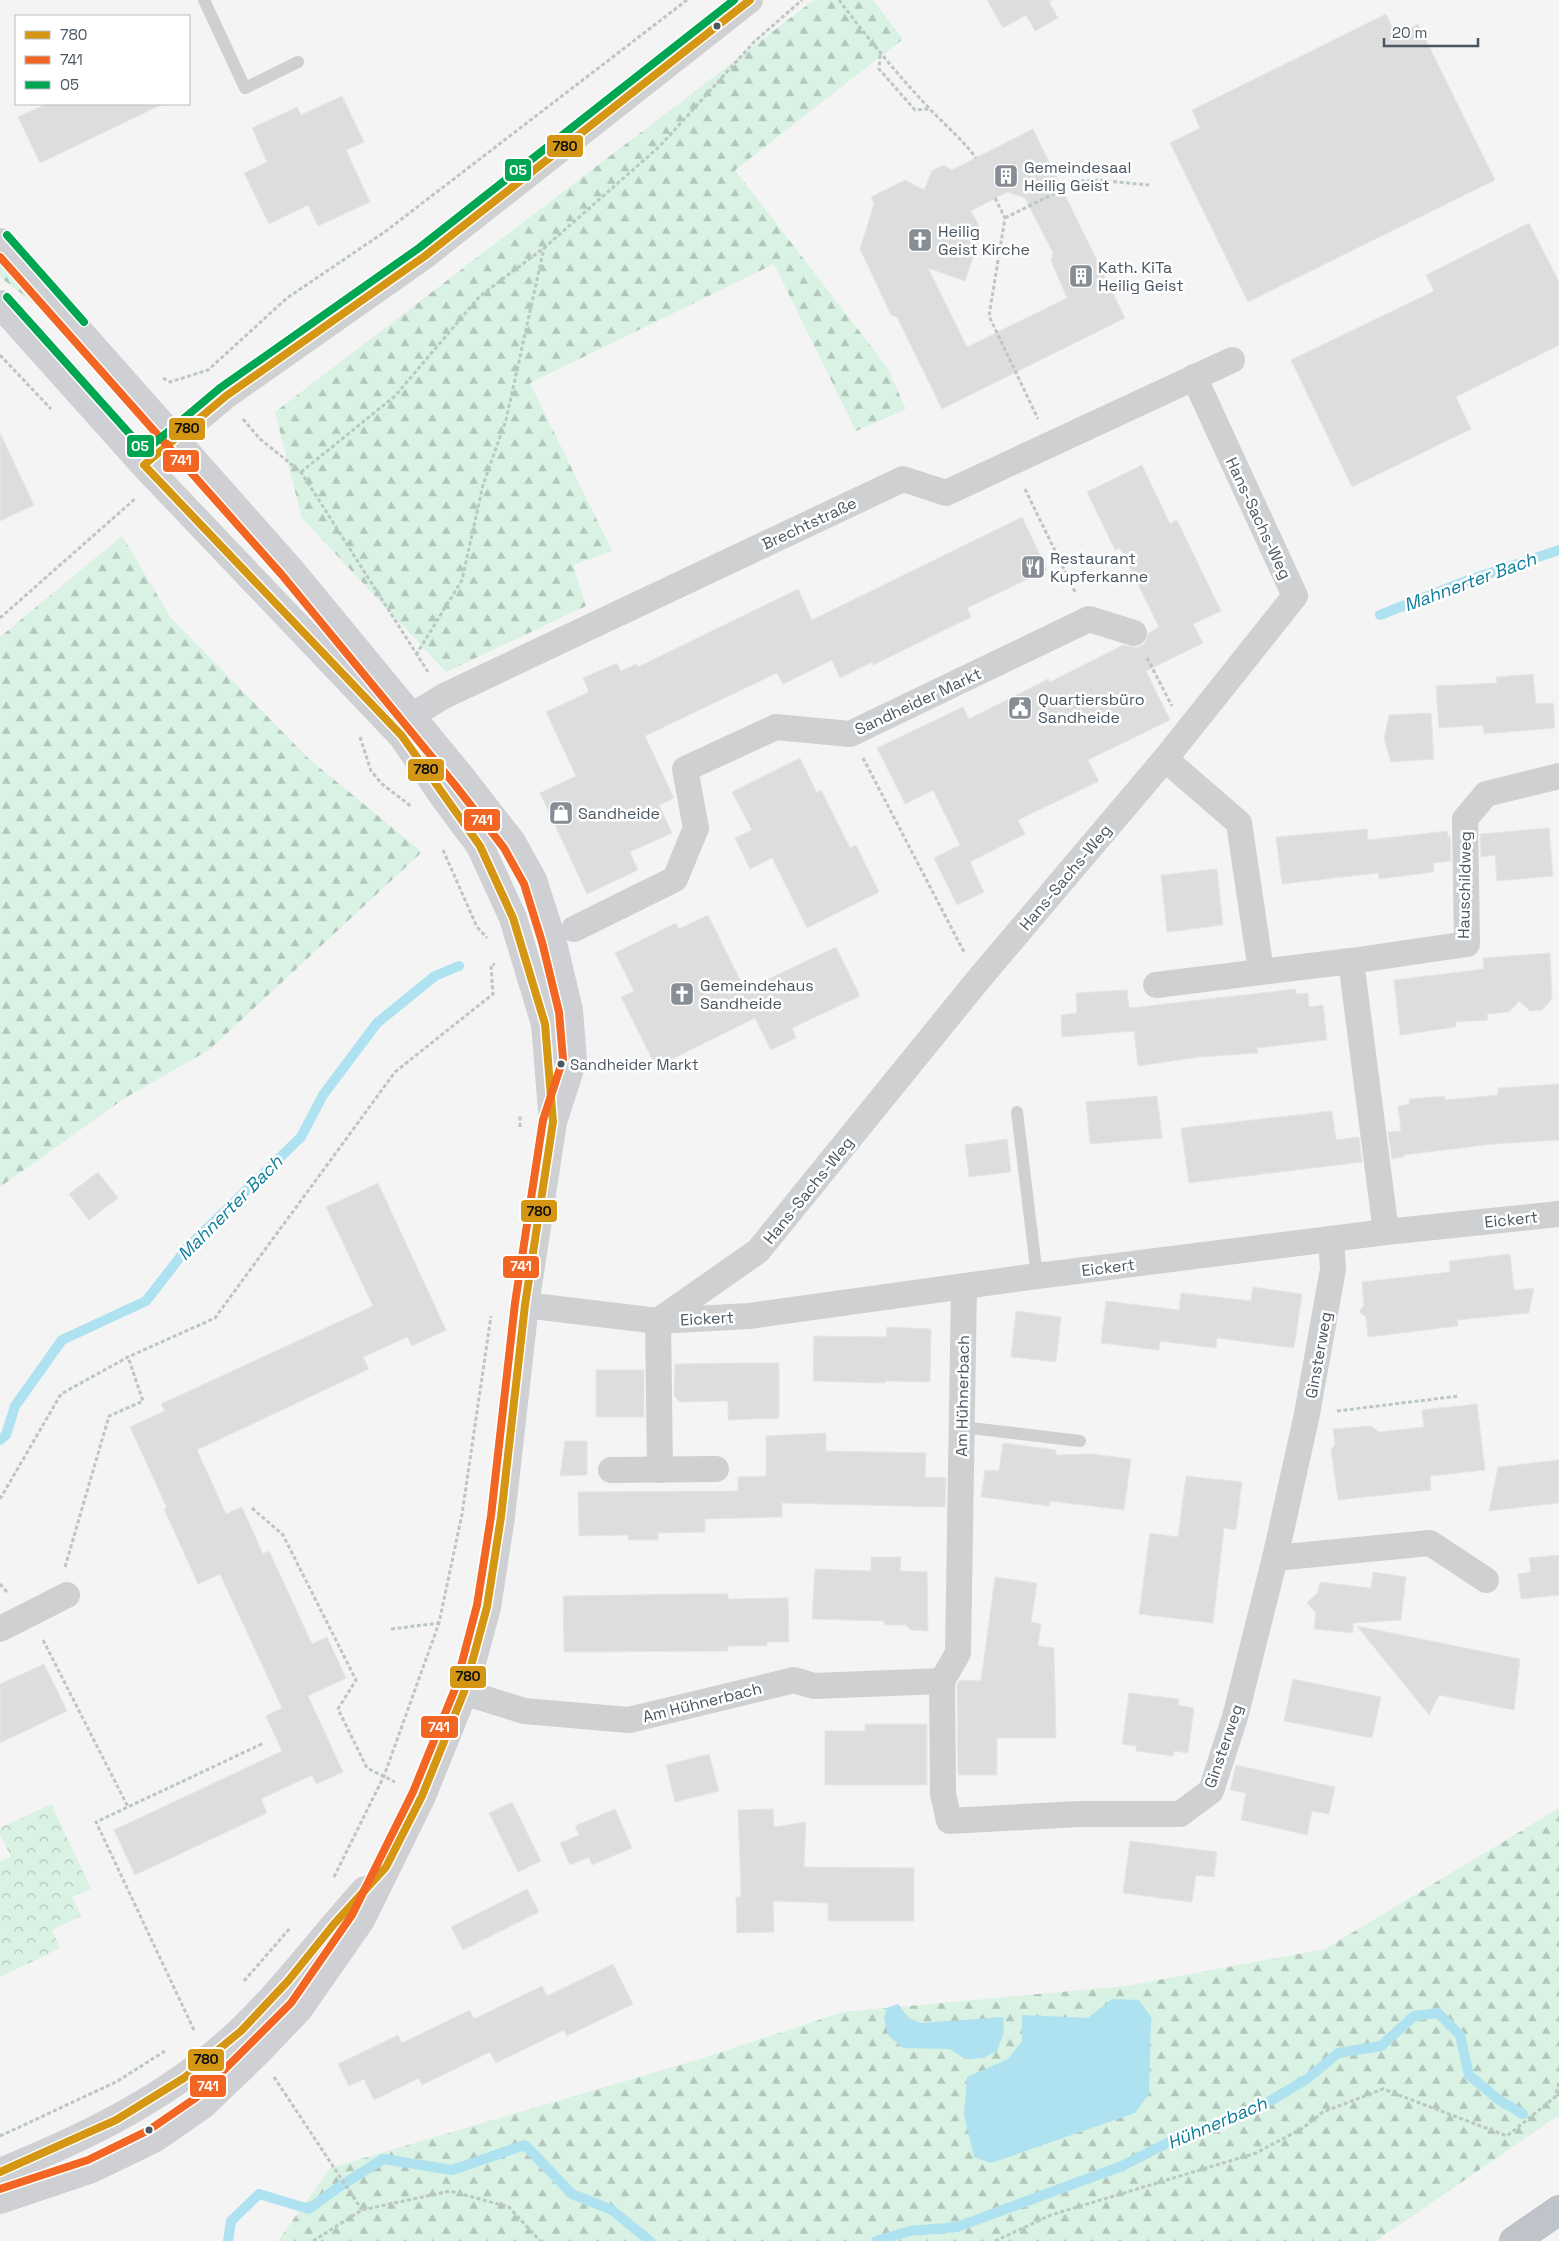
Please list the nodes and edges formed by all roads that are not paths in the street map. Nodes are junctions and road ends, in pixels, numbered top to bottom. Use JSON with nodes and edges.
{"nodes":[{"id":1,"x":204,"y":0,"type":"edge"},
{"id":2,"x":750,"y":0,"type":"edge"},
{"id":3,"x":298,"y":62,"type":"dead end"},
{"id":4,"x":0,"y":242,"type":"edge"},
{"id":5,"x":0,"y":304,"type":"edge"},
{"id":6,"x":1232,"y":360,"type":"dead end"},
{"id":7,"x":1194,"y":377,"type":"junction"},
{"id":8,"x":175,"y":440,"type":"junction"},
{"id":9,"x":144,"y":465,"type":"junction"},
{"id":10,"x":1134,"y":633,"type":"road end"},
{"id":11,"x":407,"y":726,"type":"junction"},
{"id":12,"x":1165,"y":759,"type":"junction"},
{"id":13,"x":1559,"y":776,"type":"edge"},
{"id":14,"x":574,"y":929,"type":"dead end"},
{"id":15,"x":1351,"y":961,"type":"junction"},
{"id":16,"x":1262,"y":971,"type":"junction"},
{"id":17,"x":1156,"y":985,"type":"dead end"},
{"id":18,"x":1016,"y":1112,"type":"dead end"},
{"id":19,"x":1559,"y":1214,"type":"edge"},
{"id":20,"x":1386,"y":1232,"type":"junction"},
{"id":21,"x":1331,"y":1240,"type":"junction"},
{"id":22,"x":1037,"y":1276,"type":"junction"},
{"id":23,"x":964,"y":1286,"type":"junction"},
{"id":24,"x":525,"y":1305,"type":"junction"},
{"id":25,"x":658,"y":1320,"type":"junction"},
{"id":26,"x":962,"y":1427,"type":"junction"},
{"id":27,"x":1080,"y":1442,"type":"dead end"},
{"id":28,"x":716,"y":1469,"type":"dead end"},
{"id":29,"x":611,"y":1470,"type":"dead end"},
{"id":30,"x":660,"y":1470,"type":"junction"},
{"id":31,"x":1275,"y":1558,"type":"junction"},
{"id":32,"x":1486,"y":1580,"type":"dead end"},
{"id":33,"x":65,"y":1584,"type":"road end"},
{"id":34,"x":0,"y":1629,"type":"edge"},
{"id":35,"x":942,"y":1681,"type":"junction"},
{"id":36,"x":464,"y":1692,"type":"junction"},
{"id":37,"x":386,"y":1867,"type":"junction"},
{"id":38,"x":0,"y":2172,"type":"edge"},
{"id":39,"x":0,"y":2200,"type":"edge"},
{"id":40,"x":1559,"y":2210,"type":"edge"},
{"id":41,"x":1514,"y":2241,"type":"edge"}],
"edges":[{"from":1,"to":3,"type":"lane"},
{"from":2,"to":8,"type":"street"},
{"from":4,"to":8,"type":"street"},
{"from":5,"to":9,"type":"street"},
{"from":6,"to":7,"type":"street","name":"Brechtstraße"},
{"from":7,"to":11,"type":"street","name":"Brechtstraße"},
{"from":7,"to":12,"type":"street","name":"Hans-Sachs-Weg"},
{"from":8,"to":9,"type":"street"},
{"from":8,"to":11,"type":"street"},
{"from":9,"to":11,"type":"street"},
{"from":10,"to":14,"type":"street","name":"Sandheider Markt"},
{"from":11,"to":24,"type":"street"},
{"from":12,"to":16,"type":"street"},
{"from":12,"to":25,"type":"street","name":"Hans-Sachs-Weg"},
{"from":13,"to":15,"type":"street","name":"Hauschildweg"},
{"from":15,"to":16,"type":"street","name":"Hauschildweg"},
{"from":15,"to":20,"type":"street"},
{"from":16,"to":17,"type":"street","name":"Hauschildweg"},
{"from":18,"to":22,"type":"lane"},
{"from":19,"to":20,"type":"street","name":"Eickert"},
{"from":20,"to":21,"type":"street","name":"Eickert"},
{"from":21,"to":22,"type":"street","name":"Eickert"},
{"from":21,"to":31,"type":"street","name":"Ginsterweg"},
{"from":22,"to":23,"type":"street","name":"Eickert"},
{"from":23,"to":25,"type":"street","name":"Eickert"},
{"from":23,"to":26,"type":"street","name":"Am Hühnerbach"},
{"from":24,"to":25,"type":"street","name":"Eickert"},
{"from":24,"to":36,"type":"street"},
{"from":25,"to":30,"type":"street","name":"Eickert"},
{"from":26,"to":27,"type":"lane"},
{"from":26,"to":35,"type":"street","name":"Am Hühnerbach"},
{"from":28,"to":30,"type":"street"},
{"from":29,"to":30,"type":"street"},
{"from":31,"to":32,"type":"street"},
{"from":31,"to":35,"type":"street","name":"Ginsterweg"},
{"from":33,"to":34,"type":"street"},
{"from":35,"to":36,"type":"street","name":"Am Hühnerbach"},
{"from":36,"to":37,"type":"street"},
{"from":37,"to":38,"type":"street"},
{"from":37,"to":39,"type":"street"},
{"from":40,"to":41,"type":"highway"}]}
